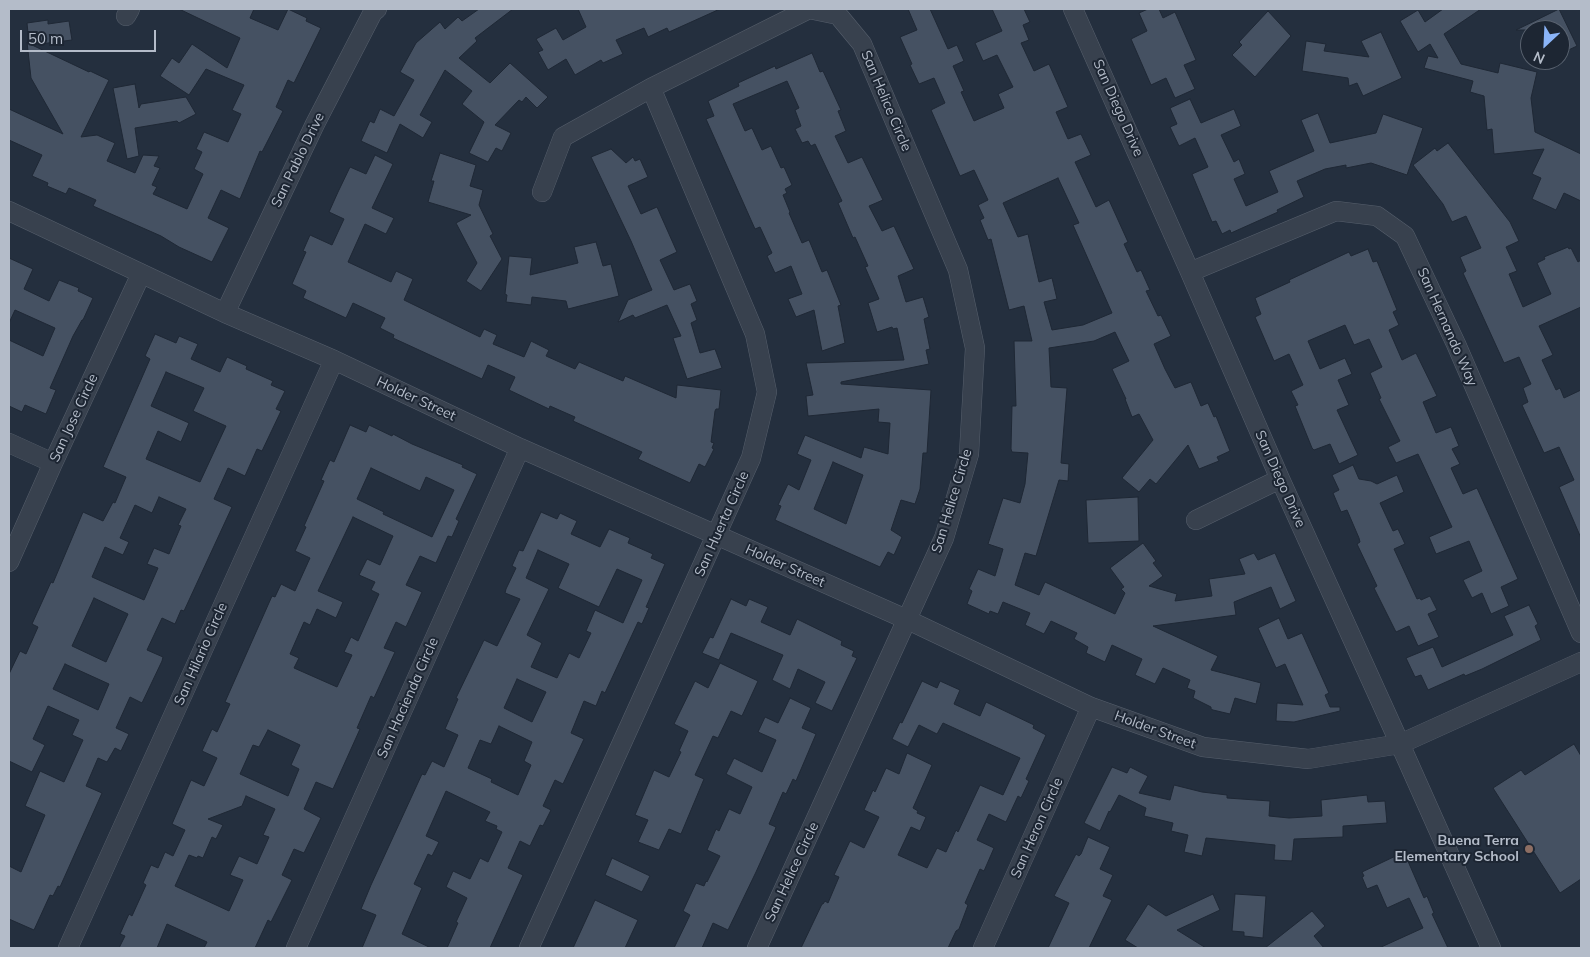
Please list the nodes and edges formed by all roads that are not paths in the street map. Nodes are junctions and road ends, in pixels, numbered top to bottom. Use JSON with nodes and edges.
{"nodes":[{"id":1,"x":809,"y":9,"type":"edge"},
{"id":2,"x":1073,"y":9,"type":"edge"},
{"id":3,"x":372,"y":10,"type":"edge"},
{"id":4,"x":650,"y":88,"type":"junction"},
{"id":5,"x":542,"y":192,"type":"dead end"},
{"id":6,"x":9,"y":211,"type":"edge"},
{"id":7,"x":1190,"y":272,"type":"junction"},
{"id":8,"x":141,"y":274,"type":"junction"},
{"id":9,"x":224,"y":313,"type":"junction"},
{"id":10,"x":334,"y":360,"type":"junction"},
{"id":11,"x":9,"y":443,"type":"edge"},
{"id":12,"x":520,"y":448,"type":"junction"},
{"id":13,"x":53,"y":463,"type":"junction"},
{"id":14,"x":1280,"y":478,"type":"junction"},
{"id":15,"x":1196,"y":520,"type":"dead end"},
{"id":16,"x":717,"y":536,"type":"junction"},
{"id":17,"x":9,"y":562,"type":"edge"},
{"id":18,"x":908,"y":620,"type":"junction"},
{"id":19,"x":1581,"y":633,"type":"edge"},
{"id":20,"x":1581,"y":662,"type":"edge"},
{"id":21,"x":1091,"y":707,"type":"junction"},
{"id":22,"x":1400,"y":744,"type":"junction"},
{"id":23,"x":68,"y":948,"type":"edge"},
{"id":24,"x":296,"y":948,"type":"edge"},
{"id":25,"x":529,"y":948,"type":"edge"},
{"id":26,"x":757,"y":948,"type":"edge"},
{"id":27,"x":983,"y":948,"type":"edge"},
{"id":28,"x":1490,"y":948,"type":"edge"}],
"edges":[{"from":1,"to":4,"type":"street","name":"San Helice Circle"},
{"from":1,"to":18,"type":"street","name":"San Helice Circle"},
{"from":2,"to":7,"type":"street","name":"San Diego Drive"},
{"from":3,"to":9,"type":"street","name":"San Pablo Drive"},
{"from":4,"to":5,"type":"street","name":"San Helice Circle"},
{"from":4,"to":16,"type":"street","name":"San Huerta Circle"},
{"from":6,"to":8,"type":"street","name":"Holder Street"},
{"from":7,"to":14,"type":"street","name":"San Diego Drive"},
{"from":7,"to":19,"type":"street","name":"San Hernando Way"},
{"from":8,"to":9,"type":"street","name":"Holder Street"},
{"from":8,"to":13,"type":"street","name":"San Jose Circle"},
{"from":9,"to":10,"type":"street","name":"Holder Street"},
{"from":10,"to":12,"type":"street","name":"Holder Street"},
{"from":10,"to":23,"type":"street","name":"San Hilario Circle"},
{"from":11,"to":13,"type":"street"},
{"from":12,"to":16,"type":"street","name":"Holder Street"},
{"from":12,"to":24,"type":"street","name":"San Hacienda Circle"},
{"from":13,"to":17,"type":"street","name":"San Jose Circle"},
{"from":14,"to":15,"type":"street"},
{"from":14,"to":22,"type":"street","name":"San Diego Drive"},
{"from":16,"to":18,"type":"street","name":"Holder Street"},
{"from":16,"to":25,"type":"street","name":"San Huerta Circle"},
{"from":18,"to":21,"type":"street","name":"Holder Street"},
{"from":18,"to":26,"type":"street","name":"San Helice Circle"},
{"from":20,"to":22,"type":"street","name":"Holder Street"},
{"from":21,"to":22,"type":"street","name":"Holder Street"},
{"from":21,"to":27,"type":"street","name":"San Heron Circle"},
{"from":22,"to":28,"type":"street","name":"San Diego Drive"}]}
